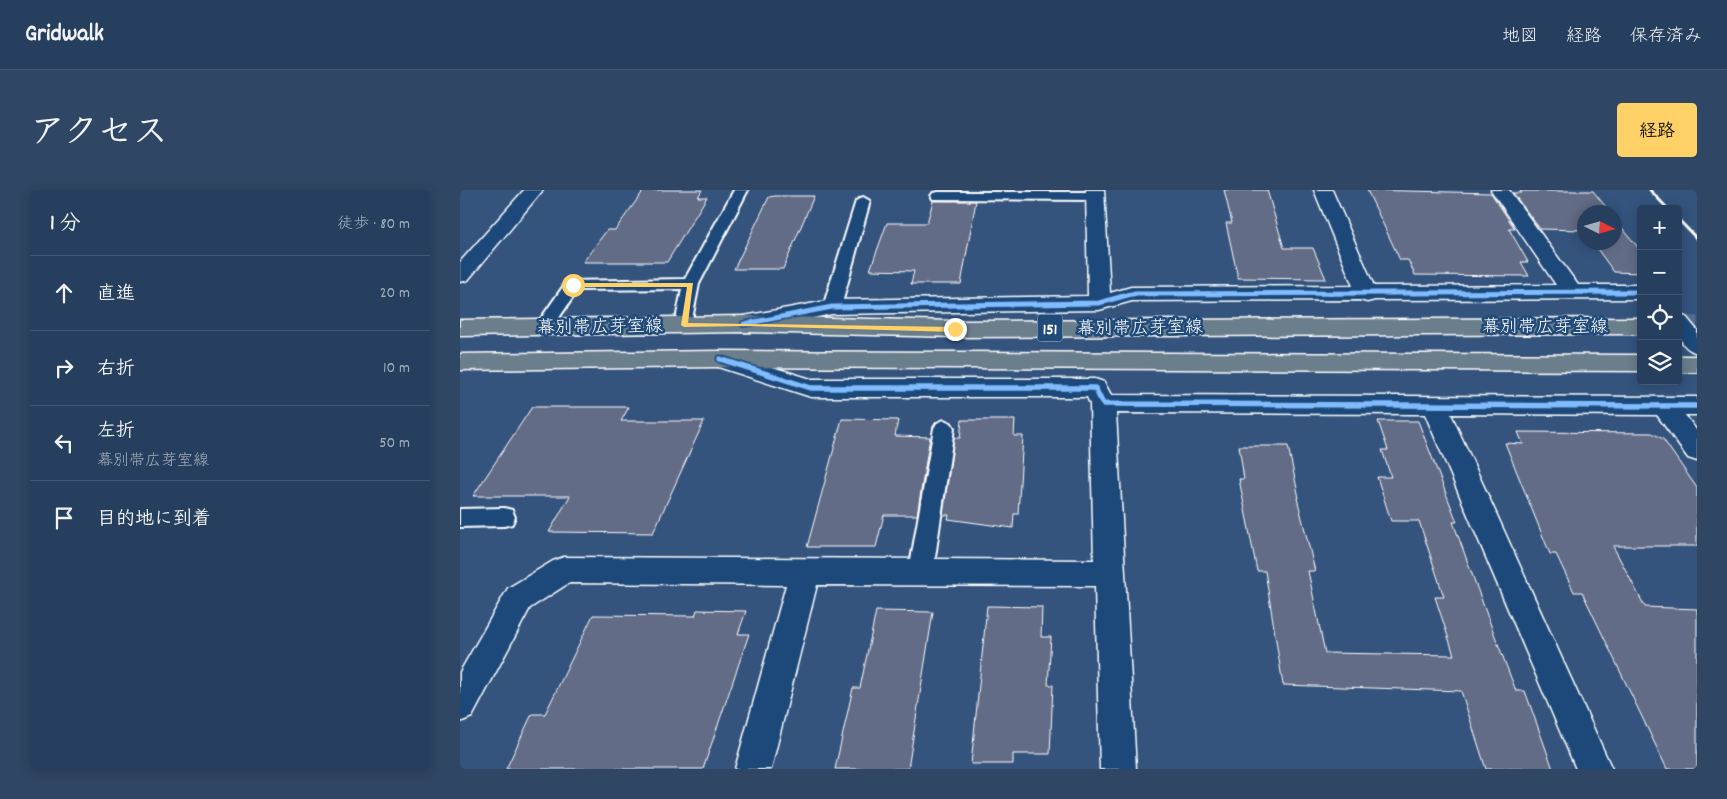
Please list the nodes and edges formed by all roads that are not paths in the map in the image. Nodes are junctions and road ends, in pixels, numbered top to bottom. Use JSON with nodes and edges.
{"nodes":[{"id":1,"x":534,"y":190,"type":"edge"},
{"id":2,"x":741,"y":190,"type":"edge"},
{"id":3,"x":1323,"y":190,"type":"edge"},
{"id":4,"x":1500,"y":190,"type":"edge"},
{"id":5,"x":1095,"y":193,"type":"edge"},
{"id":6,"x":938,"y":196,"type":"dead end"},
{"id":7,"x":863,"y":201,"type":"dead end"},
{"id":8,"x":460,"y":275,"type":"edge"},
{"id":9,"x":691,"y":284,"type":"junction"},
{"id":10,"x":1571,"y":291,"type":"junction"},
{"id":11,"x":1637,"y":292,"type":"edge"},
{"id":12,"x":1367,"y":295,"type":"junction"},
{"id":13,"x":1099,"y":303,"type":"junction"},
{"id":14,"x":832,"y":307,"type":"junction"},
{"id":15,"x":744,"y":324,"type":"junction"},
{"id":16,"x":684,"y":325,"type":"junction"},
{"id":17,"x":1637,"y":326,"type":"edge"},
{"id":18,"x":544,"y":327,"type":"junction"},
{"id":19,"x":460,"y":328,"type":"edge"},
{"id":20,"x":1682,"y":334,"type":"edge"},
{"id":21,"x":1690,"y":357,"type":"edge"},
{"id":22,"x":720,"y":359,"type":"junction"},
{"id":23,"x":460,"y":362,"type":"edge"},
{"id":24,"x":1637,"y":363,"type":"edge"},
{"id":25,"x":1103,"y":404,"type":"junction"},
{"id":26,"x":1434,"y":404,"type":"junction"},
{"id":27,"x":1664,"y":406,"type":"junction"},
{"id":28,"x":1697,"y":406,"type":"edge"},
{"id":29,"x":944,"y":428,"type":"dead end"},
{"id":30,"x":1697,"y":451,"type":"edge"},
{"id":31,"x":504,"y":517,"type":"dead end"},
{"id":32,"x":460,"y":518,"type":"edge"},
{"id":33,"x":805,"y":571,"type":"junction"},
{"id":34,"x":920,"y":572,"type":"junction"},
{"id":35,"x":1108,"y":573,"type":"junction"},
{"id":36,"x":460,"y":705,"type":"edge"},
{"id":37,"x":753,"y":769,"type":"edge"},
{"id":38,"x":1118,"y":769,"type":"edge"},
{"id":39,"x":1594,"y":769,"type":"edge"}],
"edges":[{"from":1,"to":8,"type":"street"},
{"from":2,"to":9,"type":"lane"},
{"from":3,"to":12,"type":"street"},
{"from":4,"to":10,"type":"street"},
{"from":5,"to":6,"type":"lane"},
{"from":5,"to":13,"type":"street"},
{"from":7,"to":14,"type":"lane"},
{"from":9,"to":16,"type":"lane"},
{"from":9,"to":18,"type":"lane"},
{"from":10,"to":11,"type":"street"},
{"from":10,"to":12,"type":"street"},
{"from":12,"to":13,"type":"street"},
{"from":13,"to":14,"type":"street"},
{"from":14,"to":15,"type":"street"},
{"from":15,"to":16,"type":"main road","name":"幕別帯広芽室線","number":"151"},
{"from":15,"to":17,"type":"main road","name":"幕別帯広芽室線","number":"151"},
{"from":16,"to":18,"type":"main road","name":"幕別帯広芽室線","number":"151"},
{"from":18,"to":19,"type":"main road","name":"幕別帯広芽室線","number":"151"},
{"from":20,"to":21,"type":"street"},
{"from":22,"to":23,"type":"main road","name":"幕別帯広芽室線","number":"151"},
{"from":22,"to":24,"type":"main road","name":"幕別帯広芽室線","number":"151"},
{"from":22,"to":25,"type":"street"},
{"from":25,"to":26,"type":"street"},
{"from":25,"to":35,"type":"street"},
{"from":26,"to":27,"type":"street"},
{"from":26,"to":39,"type":"street"},
{"from":27,"to":28,"type":"street"},
{"from":27,"to":30,"type":"street"},
{"from":29,"to":34,"type":"lane"},
{"from":31,"to":32,"type":"lane"},
{"from":33,"to":34,"type":"street"},
{"from":33,"to":36,"type":"street"},
{"from":33,"to":37,"type":"street"},
{"from":34,"to":35,"type":"street"},
{"from":35,"to":38,"type":"street"}]}
